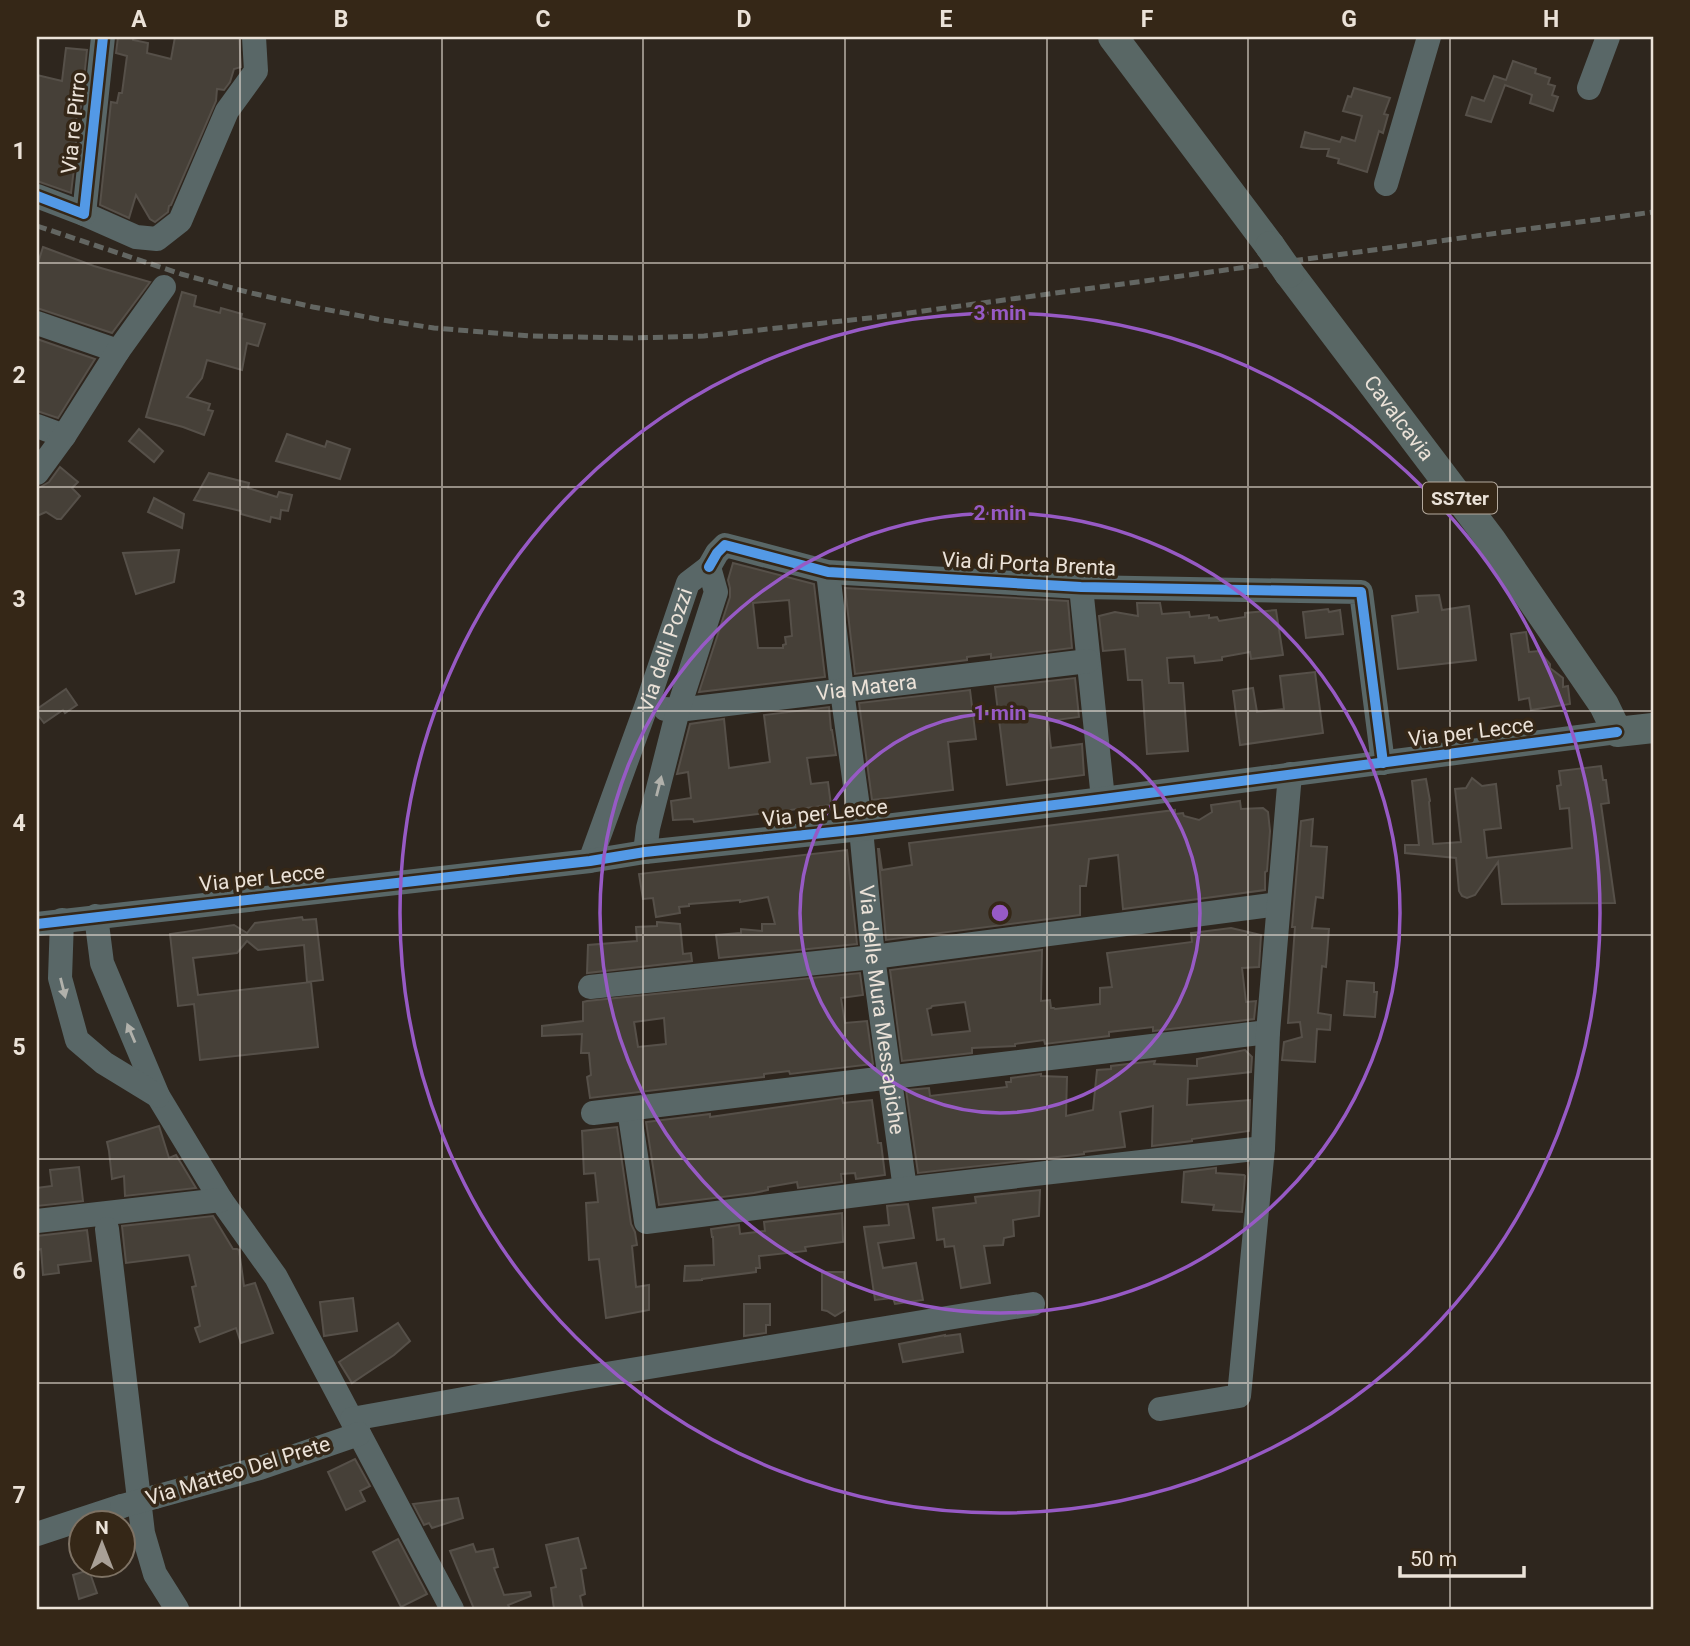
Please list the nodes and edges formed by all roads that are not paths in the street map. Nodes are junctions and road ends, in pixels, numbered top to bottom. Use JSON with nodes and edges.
{"nodes":[{"id":1,"x":103,"y":37,"type":"edge"},
{"id":2,"x":254,"y":37,"type":"edge"},
{"id":3,"x":1113,"y":37,"type":"edge"},
{"id":4,"x":1429,"y":37,"type":"edge"},
{"id":5,"x":1608,"y":37,"type":"edge"},
{"id":6,"x":1589,"y":88,"type":"dead end"},
{"id":7,"x":1387,"y":184,"type":"dead end"},
{"id":8,"x":37,"y":197,"type":"edge"},
{"id":9,"x":84,"y":214,"type":"junction"},
{"id":10,"x":164,"y":287,"type":"dead end"},
{"id":11,"x":37,"y":323,"type":"edge"},
{"id":12,"x":118,"y":351,"type":"junction"},
{"id":13,"x":37,"y":426,"type":"edge"},
{"id":14,"x":64,"y":436,"type":"junction"},
{"id":15,"x":37,"y":473,"type":"edge"},
{"id":16,"x":709,"y":567,"type":"junction"},
{"id":17,"x":828,"y":572,"type":"junction"},
{"id":18,"x":1082,"y":587,"type":"junction"},
{"id":19,"x":1088,"y":661,"type":"junction"},
{"id":20,"x":842,"y":691,"type":"junction"},
{"id":21,"x":646,"y":707,"type":"junction"},
{"id":22,"x":678,"y":710,"type":"junction"},
{"id":23,"x":1653,"y":728,"type":"edge"},
{"id":24,"x":1617,"y":732,"type":"junction"},
{"id":25,"x":1383,"y":763,"type":"junction"},
{"id":26,"x":1290,"y":774,"type":"junction"},
{"id":27,"x":1103,"y":799,"type":"junction"},
{"id":28,"x":861,"y":829,"type":"junction"},
{"id":29,"x":645,"y":852,"type":"junction"},
{"id":30,"x":590,"y":861,"type":"junction"},
{"id":31,"x":1278,"y":904,"type":"junction"},
{"id":32,"x":96,"y":916,"type":"junction"},
{"id":33,"x":62,"y":920,"type":"junction"},
{"id":34,"x":37,"y":924,"type":"edge"},
{"id":35,"x":873,"y":957,"type":"junction"},
{"id":36,"x":590,"y":986,"type":"dead end"},
{"id":37,"x":1268,"y":1032,"type":"junction"},
{"id":38,"x":890,"y":1078,"type":"junction"},
{"id":39,"x":158,"y":1096,"type":"junction"},
{"id":40,"x":629,"y":1110,"type":"junction"},
{"id":41,"x":593,"y":1113,"type":"dead end"},
{"id":42,"x":1263,"y":1148,"type":"junction"},
{"id":43,"x":905,"y":1189,"type":"junction"},
{"id":44,"x":222,"y":1200,"type":"junction"},
{"id":45,"x":37,"y":1221,"type":"edge"},
{"id":46,"x":107,"y":1229,"type":"dead end"},
{"id":47,"x":1033,"y":1304,"type":"dead end"},
{"id":48,"x":1160,"y":1409,"type":"dead end"},
{"id":49,"x":356,"y":1427,"type":"junction"},
{"id":50,"x":37,"y":1534,"type":"edge"},
{"id":51,"x":177,"y":1609,"type":"edge"},
{"id":52,"x":452,"y":1609,"type":"edge"}],
"edges":[{"from":1,"to":9,"type":"street","name":"Via re Pirro"},
{"from":2,"to":9,"type":"street"},
{"from":3,"to":24,"type":"main road","name":"Cavalcavia","number":"SS7ter","bridge":true},
{"from":4,"to":7,"type":"street"},
{"from":5,"to":6,"type":"street"},
{"from":8,"to":9,"type":"street"},
{"from":10,"to":12,"type":"street"},
{"from":11,"to":12,"type":"street"},
{"from":12,"to":14,"type":"street"},
{"from":13,"to":14,"type":"street"},
{"from":14,"to":15,"type":"street"},
{"from":16,"to":17,"type":"street","name":"Via di Porta Brenta"},
{"from":16,"to":21,"type":"street","name":"Via delli Pozzi"},
{"from":16,"to":22,"type":"street","name":"Via delli Pozzi"},
{"from":17,"to":18,"type":"street","name":"Via di Porta Brenta"},
{"from":17,"to":20,"type":"street","name":"Via delle Mura Messapiche"},
{"from":18,"to":19,"type":"street"},
{"from":18,"to":25,"type":"street","name":"Via di Porta Brenta"},
{"from":19,"to":20,"type":"street","name":"Via Matera"},
{"from":19,"to":27,"type":"street"},
{"from":20,"to":22,"type":"street","name":"Via Matera"},
{"from":20,"to":28,"type":"street","name":"Via delle Mura Messapiche"},
{"from":21,"to":22,"type":"street","name":"Via Matera"},
{"from":21,"to":30,"type":"street","name":"Via delli Pozzi"},
{"from":29,"to":22,"type":"street","name":"Via delli Pozzi","one_way":true},
{"from":23,"to":24,"type":"main road","name":"Via per Lecce"},
{"from":24,"to":25,"type":"street","name":"Via per Lecce"},
{"from":25,"to":26,"type":"street","name":"Via per Lecce"},
{"from":26,"to":27,"type":"street","name":"Via per Lecce"},
{"from":26,"to":31,"type":"street"},
{"from":27,"to":28,"type":"street","name":"Via per Lecce"},
{"from":28,"to":29,"type":"street","name":"Via per Lecce"},
{"from":28,"to":35,"type":"street","name":"Via delle Mura Messapiche"},
{"from":29,"to":30,"type":"street","name":"Via per Lecce"},
{"from":30,"to":32,"type":"street","name":"Via per Lecce"},
{"from":31,"to":35,"type":"street"},
{"from":31,"to":37,"type":"street"},
{"from":32,"to":33,"type":"street","name":"Via per Lecce"},
{"from":39,"to":32,"type":"street","one_way":true},
{"from":33,"to":34,"type":"street","name":"Via per Lecce"},
{"from":33,"to":39,"type":"street","one_way":true},
{"from":35,"to":36,"type":"street"},
{"from":35,"to":38,"type":"street","name":"Via delle Mura Messapiche"},
{"from":37,"to":38,"type":"street"},
{"from":37,"to":42,"type":"street"},
{"from":38,"to":40,"type":"street"},
{"from":38,"to":43,"type":"street","name":"Via delle Mura Messapiche"},
{"from":39,"to":44,"type":"street"},
{"from":40,"to":41,"type":"street"},
{"from":40,"to":43,"type":"street"},
{"from":42,"to":43,"type":"street"},
{"from":42,"to":48,"type":"street"},
{"from":44,"to":45,"type":"street"},
{"from":44,"to":49,"type":"street"},
{"from":46,"to":51,"type":"street"},
{"from":47,"to":49,"type":"street","name":"Via Matteo Del Prete"},
{"from":49,"to":50,"type":"street","name":"Via Matteo Del Prete","bridge":true},
{"from":49,"to":52,"type":"street"}]}
